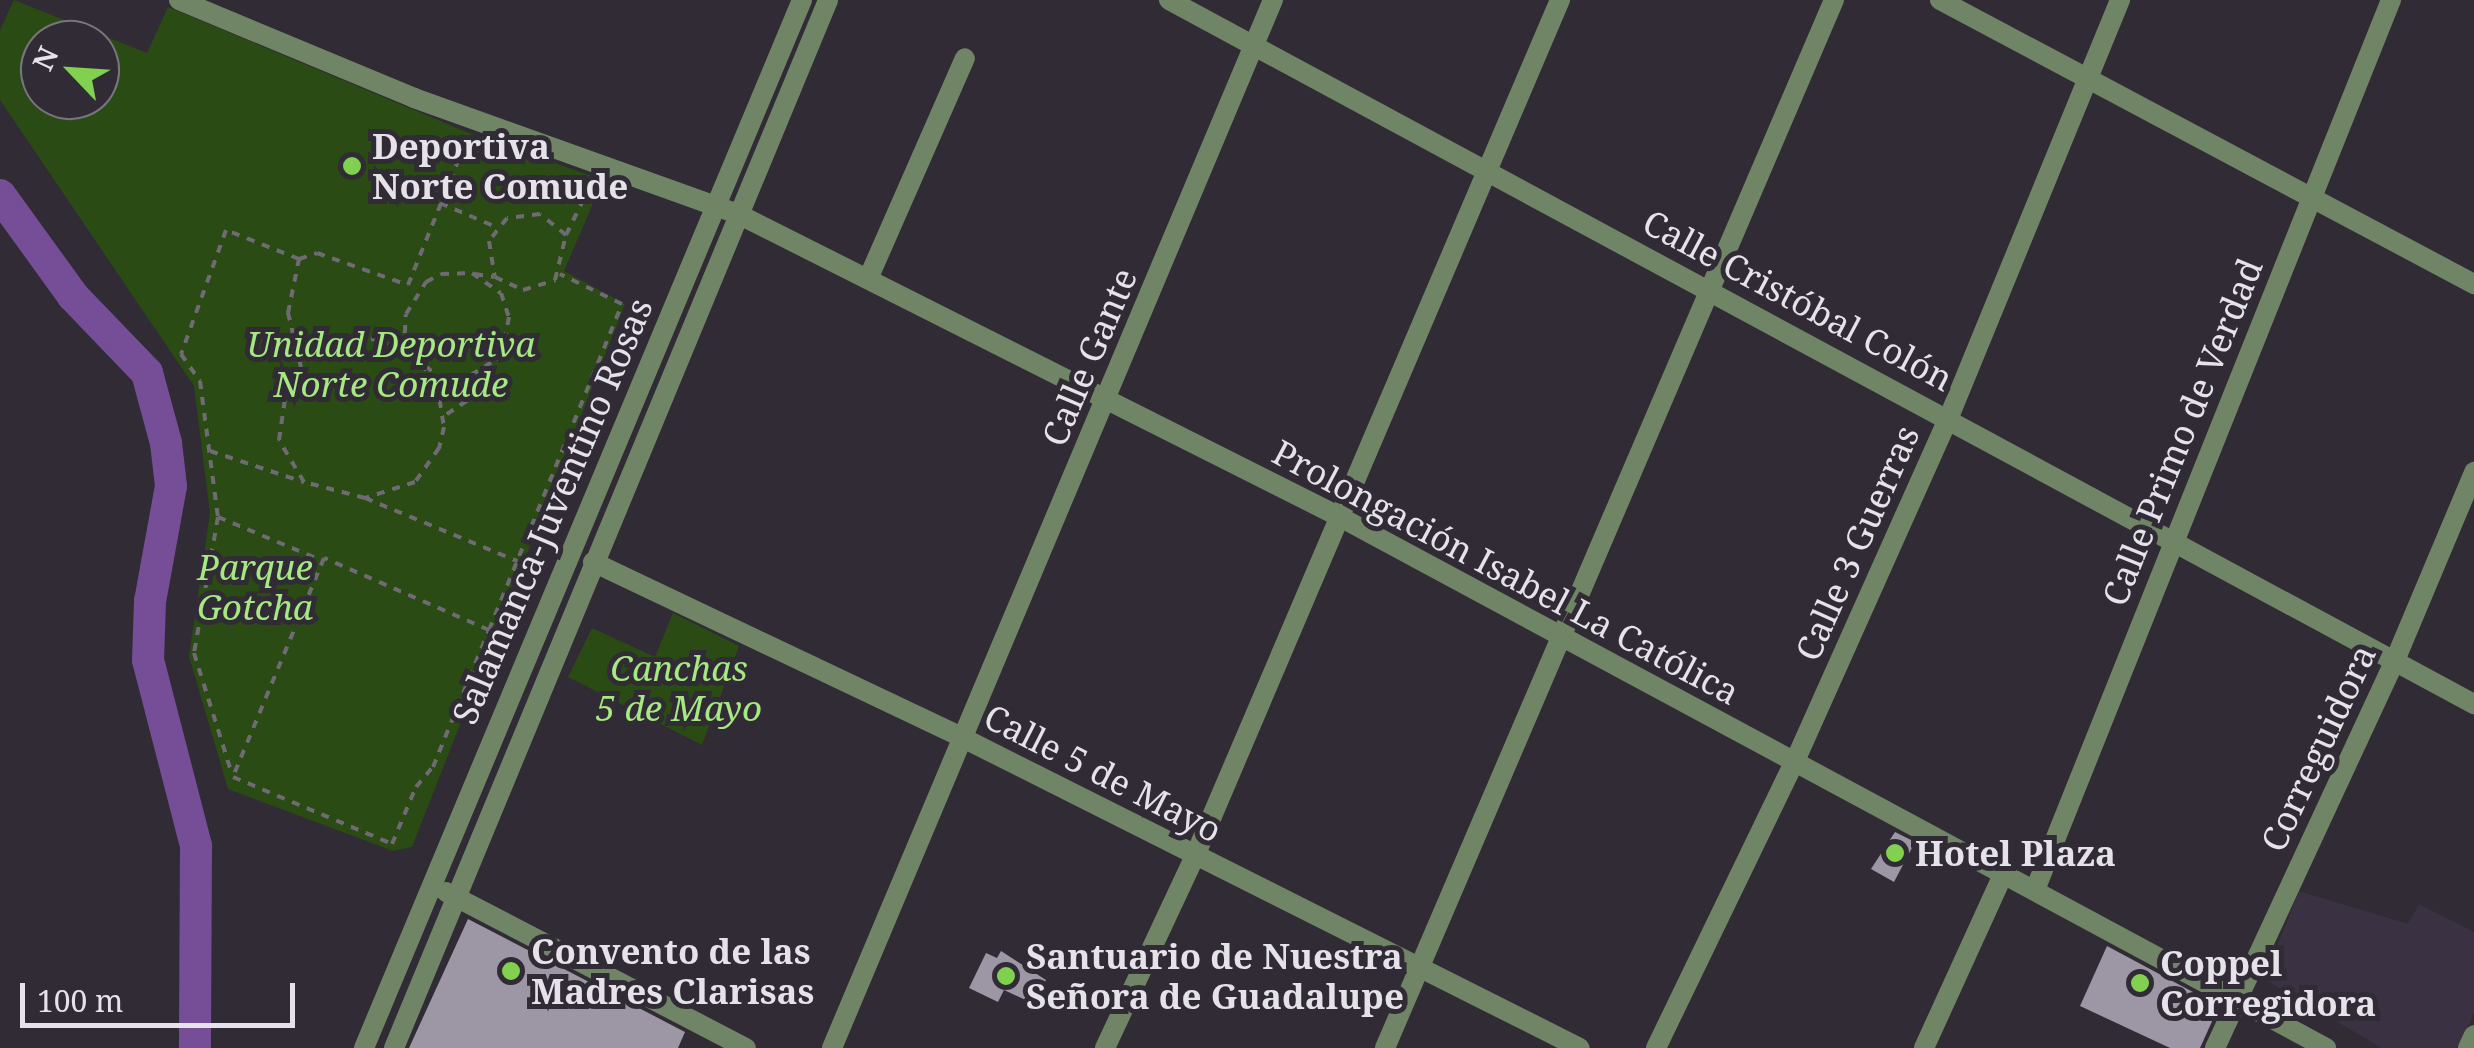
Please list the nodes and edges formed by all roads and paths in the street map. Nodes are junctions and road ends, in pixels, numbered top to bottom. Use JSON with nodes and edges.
{"nodes":[{"id":1,"x":179,"y":0,"type":"edge"},
{"id":2,"x":802,"y":0,"type":"edge"},
{"id":3,"x":828,"y":0,"type":"edge"},
{"id":4,"x":1169,"y":0,"type":"edge"},
{"id":5,"x":1274,"y":0,"type":"edge"},
{"id":6,"x":1560,"y":0,"type":"edge"},
{"id":7,"x":1834,"y":0,"type":"edge"},
{"id":8,"x":1940,"y":0,"type":"edge"},
{"id":9,"x":2120,"y":0,"type":"edge"},
{"id":10,"x":2391,"y":0,"type":"edge"},
{"id":11,"x":1254,"y":42,"type":"junction"},
{"id":12,"x":965,"y":58,"type":"dead end"},
{"id":13,"x":2089,"y":79,"type":"junction"},
{"id":14,"x":470,"y":132,"type":"dead end"},
{"id":15,"x":1489,"y":172,"type":"junction"},
{"id":16,"x":593,"y":180,"type":"dead end"},
{"id":17,"x":2312,"y":199,"type":"junction"},
{"id":18,"x":715,"y":203,"type":"junction"},
{"id":19,"x":440,"y":204,"type":"junction"},
{"id":20,"x":738,"y":214,"type":"junction"},
{"id":21,"x":496,"y":227,"type":"junction"},
{"id":22,"x":566,"y":235,"type":"junction"},
{"id":23,"x":299,"y":259,"type":"junction"},
{"id":24,"x":472,"y":273,"type":"junction"},
{"id":25,"x":560,"y":274,"type":"junction"},
{"id":26,"x":495,"y":277,"type":"junction"},
{"id":27,"x":868,"y":280,"type":"junction"},
{"id":28,"x":2474,"y":284,"type":"edge"},
{"id":29,"x":408,"y":285,"type":"junction"},
{"id":30,"x":508,"y":286,"type":"junction"},
{"id":31,"x":418,"y":291,"type":"junction"},
{"id":32,"x":1706,"y":291,"type":"junction"},
{"id":33,"x":506,"y":303,"type":"junction"},
{"id":34,"x":404,"y":350,"type":"junction"},
{"id":35,"x":502,"y":354,"type":"junction"},
{"id":36,"x":420,"y":364,"type":"junction"},
{"id":37,"x":301,"y":367,"type":"junction"},
{"id":38,"x":1106,"y":403,"type":"junction"},
{"id":39,"x":444,"y":416,"type":"junction"},
{"id":40,"x":1949,"y":417,"type":"junction"},
{"id":41,"x":210,"y":452,"type":"junction"},
{"id":42,"x":2474,"y":472,"type":"edge"},
{"id":43,"x":304,"y":482,"type":"junction"},
{"id":44,"x":365,"y":498,"type":"junction"},
{"id":45,"x":218,"y":517,"type":"junction"},
{"id":46,"x":1340,"y":518,"type":"junction"},
{"id":47,"x":2172,"y":537,"type":"junction"},
{"id":48,"x":323,"y":561,"type":"junction"},
{"id":49,"x":517,"y":561,"type":"junction"},
{"id":50,"x":593,"y":562,"type":"junction"},
{"id":51,"x":490,"y":630,"type":"junction"},
{"id":52,"x":1564,"y":643,"type":"junction"},
{"id":53,"x":2396,"y":658,"type":"junction"},
{"id":54,"x":2474,"y":704,"type":"edge"},
{"id":55,"x":964,"y":738,"type":"junction"},
{"id":56,"x":1795,"y":761,"type":"junction"},
{"id":57,"x":234,"y":778,"type":"junction"},
{"id":58,"x":1195,"y":856,"type":"junction"},
{"id":59,"x":2003,"y":875,"type":"junction"},
{"id":60,"x":431,"y":886,"type":"junction"},
{"id":61,"x":2035,"y":890,"type":"junction"},
{"id":62,"x":454,"y":895,"type":"junction"},
{"id":63,"x":1422,"y":967,"type":"junction"},
{"id":64,"x":2238,"y":999,"type":"junction"},
{"id":65,"x":2474,"y":1035,"type":"edge"},
{"id":66,"x":364,"y":1048,"type":"edge"},
{"id":67,"x":394,"y":1048,"type":"edge"},
{"id":68,"x":746,"y":1048,"type":"edge"},
{"id":69,"x":832,"y":1048,"type":"edge"},
{"id":70,"x":1105,"y":1048,"type":"edge"},
{"id":71,"x":1384,"y":1048,"type":"edge"},
{"id":72,"x":1580,"y":1048,"type":"edge"},
{"id":73,"x":1656,"y":1048,"type":"edge"},
{"id":74,"x":1924,"y":1048,"type":"edge"},
{"id":75,"x":2215,"y":1048,"type":"edge"},
{"id":76,"x":2326,"y":1048,"type":"edge"},
{"id":77,"x":2468,"y":1048,"type":"edge"}],
"edges":[{"from":1,"to":18,"type":"street"},
{"from":2,"to":18,"type":"street","name":"Salamanca-Juventino Rosas"},
{"from":3,"to":20,"type":"street","name":"Salamanca-Juventino Rosas"},
{"from":4,"to":11,"type":"street","name":"Calle Cristóbal Colón"},
{"from":5,"to":11,"type":"street","name":"Calle Gante"},
{"from":6,"to":15,"type":"street"},
{"from":7,"to":32,"type":"street"},
{"from":8,"to":13,"type":"street"},
{"from":9,"to":13,"type":"street","name":"Calle 3 Guerras"},
{"from":10,"to":17,"type":"street","name":"Calle Primo de Verdad"},
{"from":11,"to":15,"type":"street","name":"Calle Cristóbal Colón"},
{"from":11,"to":38,"type":"street","name":"Calle Gante"},
{"from":12,"to":27,"type":"street"},
{"from":13,"to":17,"type":"street"},
{"from":13,"to":40,"type":"street","name":"Calle 3 Guerras"},
{"from":14,"to":19,"type":"path"},
{"from":15,"to":32,"type":"street","name":"Calle Cristóbal Colón"},
{"from":15,"to":46,"type":"street"},
{"from":16,"to":22,"type":"path"},
{"from":17,"to":28,"type":"street"},
{"from":17,"to":47,"type":"street","name":"Calle Primo de Verdad"},
{"from":18,"to":20,"type":"street","name":"Prolongación Isabel La Católica"},
{"from":18,"to":60,"type":"street","name":"Salamanca-Juventino Rosas"},
{"from":19,"to":21,"type":"path"},
{"from":19,"to":29,"type":"path"},
{"from":20,"to":27,"type":"street","name":"Prolongación Isabel La Católica"},
{"from":20,"to":50,"type":"street","name":"Salamanca-Juventino Rosas"},
{"from":21,"to":22,"type":"path"},
{"from":21,"to":26,"type":"path"},
{"from":22,"to":25,"type":"path"},
{"from":23,"to":29,"type":"path"},
{"from":23,"to":37,"type":"path"},
{"from":23,"to":41,"type":"path"},
{"from":24,"to":26,"type":"path"},
{"from":24,"to":31,"type":"path"},
{"from":24,"to":33,"type":"path"},
{"from":25,"to":30,"type":"path"},
{"from":25,"to":49,"type":"path"},
{"from":26,"to":30,"type":"path"},
{"from":27,"to":38,"type":"street","name":"Prolongación Isabel La Católica"},
{"from":29,"to":31,"type":"path"},
{"from":30,"to":33,"type":"path"},
{"from":31,"to":34,"type":"path"},
{"from":32,"to":40,"type":"street","name":"Calle Cristóbal Colón"},
{"from":32,"to":52,"type":"street"},
{"from":33,"to":35,"type":"path"},
{"from":34,"to":36,"type":"path"},
{"from":34,"to":37,"type":"path"},
{"from":35,"to":36,"type":"path"},
{"from":35,"to":39,"type":"path"},
{"from":36,"to":39,"type":"path"},
{"from":37,"to":43,"type":"path"},
{"from":38,"to":46,"type":"street","name":"Prolongación Isabel La Católica"},
{"from":38,"to":55,"type":"street","name":"Calle Gante"},
{"from":39,"to":44,"type":"path"},
{"from":40,"to":47,"type":"street","name":"Calle Cristóbal Colón"},
{"from":40,"to":56,"type":"street","name":"Calle 3 Guerras"},
{"from":41,"to":43,"type":"path"},
{"from":41,"to":45,"type":"path"},
{"from":42,"to":53,"type":"street","name":"Correguidora"},
{"from":43,"to":44,"type":"path"},
{"from":44,"to":49,"type":"path"},
{"from":45,"to":48,"type":"path"},
{"from":45,"to":57,"type":"path"},
{"from":46,"to":52,"type":"street","name":"Prolongación Isabel La Católica"},
{"from":46,"to":58,"type":"street"},
{"from":47,"to":53,"type":"street","name":"Calle Cristóbal Colón"},
{"from":47,"to":61,"type":"street","name":"Calle Primo de Verdad"},
{"from":48,"to":51,"type":"path"},
{"from":48,"to":57,"type":"path"},
{"from":49,"to":51,"type":"path"},
{"from":50,"to":55,"type":"street","name":"Calle 5 de Mayo"},
{"from":50,"to":62,"type":"street","name":"Salamanca-Juventino Rosas"},
{"from":51,"to":57,"type":"path"},
{"from":52,"to":56,"type":"street","name":"Prolongación Isabel La Católica"},
{"from":52,"to":63,"type":"street"},
{"from":53,"to":54,"type":"street","name":"Calle Cristóbal Colón"},
{"from":53,"to":64,"type":"street","name":"Correguidora"},
{"from":55,"to":58,"type":"street","name":"Calle 5 de Mayo"},
{"from":55,"to":69,"type":"street","name":"Calle Gante"},
{"from":56,"to":59,"type":"street","name":"Prolongación Isabel La Católica"},
{"from":56,"to":73,"type":"street","name":"Calle 3 Guerras"},
{"from":58,"to":63,"type":"street","name":"Calle 5 de Mayo"},
{"from":58,"to":70,"type":"street"},
{"from":59,"to":61,"type":"street","name":"Prolongación Isabel La Católica"},
{"from":59,"to":74,"type":"street"},
{"from":60,"to":62,"type":"street"},
{"from":60,"to":66,"type":"street","name":"Salamanca-Juventino Rosas"},
{"from":61,"to":64,"type":"street","name":"Prolongación Isabel La Católica"},
{"from":62,"to":67,"type":"street","name":"Salamanca-Juventino Rosas"},
{"from":62,"to":68,"type":"street"},
{"from":63,"to":71,"type":"street"},
{"from":63,"to":72,"type":"street","name":"Calle 5 de Mayo"},
{"from":64,"to":75,"type":"street","name":"Correguidora"},
{"from":64,"to":76,"type":"street","name":"Prolongación Isabel La Católica"},
{"from":65,"to":77,"type":"street"}]}
